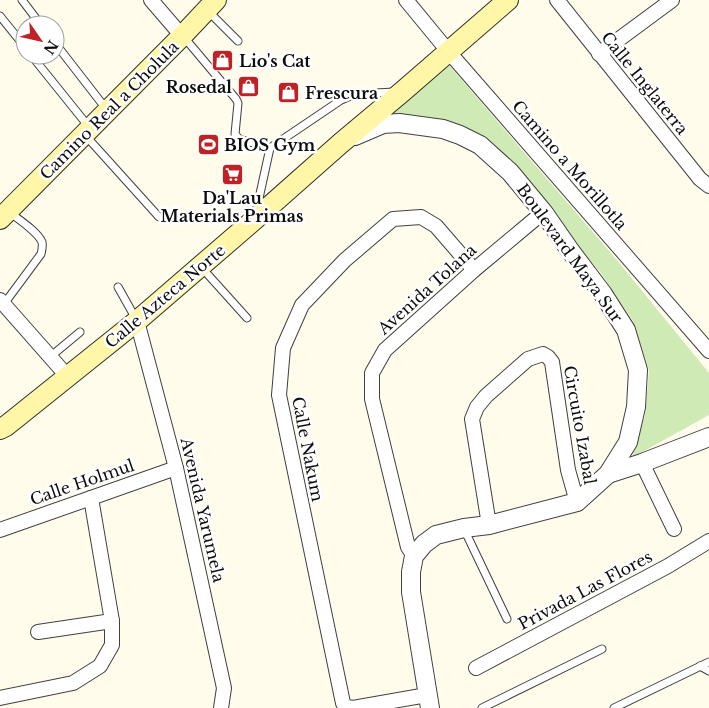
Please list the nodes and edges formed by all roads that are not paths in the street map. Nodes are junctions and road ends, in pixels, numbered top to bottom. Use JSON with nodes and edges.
{"nodes":[{"id":1,"x":22,"y":0,"type":"edge"},
{"id":2,"x":151,"y":0,"type":"edge"},
{"id":3,"x":406,"y":0,"type":"edge"},
{"id":4,"x":508,"y":0,"type":"edge"},
{"id":5,"x":557,"y":0,"type":"edge"},
{"id":6,"x":672,"y":0,"type":"edge"},
{"id":7,"x":212,"y":3,"type":"edge"},
{"id":8,"x":33,"y":15,"type":"edge"},
{"id":9,"x":0,"y":16,"type":"edge"},
{"id":10,"x":15,"y":35,"type":"edge"},
{"id":11,"x":182,"y":36,"type":"junction"},
{"id":12,"x":238,"y":41,"type":"dead end"},
{"id":13,"x":448,"y":51,"type":"junction"},
{"id":14,"x":599,"y":54,"type":"junction"},
{"id":15,"x":65,"y":56,"type":"edge"},
{"id":16,"x":38,"y":65,"type":"edge"},
{"id":17,"x":402,"y":92,"type":"junction"},
{"id":18,"x":108,"y":112,"type":"junction"},
{"id":19,"x":87,"y":131,"type":"junction"},
{"id":20,"x":341,"y":143,"type":"junction"},
{"id":21,"x":270,"y":148,"type":"junction"},
{"id":22,"x":709,"y":186,"type":"edge"},
{"id":23,"x":3,"y":212,"type":"edge"},
{"id":24,"x":544,"y":214,"type":"junction"},
{"id":25,"x":159,"y":217,"type":"dead end"},
{"id":26,"x":254,"y":220,"type":"junction"},
{"id":27,"x":200,"y":267,"type":"junction"},
{"id":28,"x":474,"y":270,"type":"junction"},
{"id":29,"x":118,"y":286,"type":"dead end"},
{"id":30,"x":2,"y":302,"type":"edge"},
{"id":31,"x":247,"y":318,"type":"dead end"},
{"id":32,"x":137,"y":321,"type":"junction"},
{"id":33,"x":80,"y":332,"type":"dead end"},
{"id":34,"x":709,"y":351,"type":"edge"},
{"id":35,"x":50,"y":356,"type":"junction"},
{"id":36,"x":68,"y":377,"type":"junction"},
{"id":37,"x":0,"y":429,"type":"edge"},
{"id":38,"x":709,"y":437,"type":"edge"},
{"id":39,"x":642,"y":463,"type":"junction"},
{"id":40,"x":176,"y":468,"type":"junction"},
{"id":41,"x":608,"y":474,"type":"junction"},
{"id":42,"x":91,"y":498,"type":"junction"},
{"id":43,"x":577,"y":502,"type":"junction"},
{"id":44,"x":489,"y":525,"type":"junction"},
{"id":45,"x":464,"y":528,"type":"junction"},
{"id":46,"x":674,"y":529,"type":"dead end"},
{"id":47,"x":0,"y":530,"type":"edge"},
{"id":48,"x":709,"y":542,"type":"edge"},
{"id":49,"x":414,"y":556,"type":"junction"},
{"id":50,"x":507,"y":619,"type":"dead end"},
{"id":51,"x":112,"y":621,"type":"junction"},
{"id":52,"x":38,"y":632,"type":"dead end"},
{"id":53,"x":602,"y":649,"type":"dead end"},
{"id":54,"x":709,"y":662,"type":"edge"},
{"id":55,"x":700,"y":666,"type":"junction"},
{"id":56,"x":476,"y":668,"type":"dead end"},
{"id":57,"x":709,"y":671,"type":"edge"},
{"id":58,"x":0,"y":698,"type":"edge"},
{"id":59,"x":429,"y":702,"type":"edge"},
{"id":60,"x":221,"y":708,"type":"edge"},
{"id":61,"x":346,"y":708,"type":"edge"},
{"id":62,"x":482,"y":708,"type":"edge"},
{"id":63,"x":614,"y":708,"type":"edge"}],
"edges":[{"from":1,"to":8,"type":"lane"},
{"from":2,"to":11,"type":"street"},
{"from":3,"to":13,"type":"street","name":"Camino a Morillotla"},
{"from":4,"to":13,"type":"main road","name":"Calle Azteca Norte"},
{"from":5,"to":14,"type":"street","name":"Calle Inglaterra"},
{"from":6,"to":14,"type":"street"},
{"from":7,"to":11,"type":"main road","name":"Camino Real a Cholula"},
{"from":7,"to":12,"type":"lane"},
{"from":9,"to":10,"type":"lane"},
{"from":11,"to":18,"type":"main road","name":"Camino Real a Cholula"},
{"from":11,"to":21,"type":"lane"},
{"from":13,"to":17,"type":"main road","name":"Calle Azteca Norte"},
{"from":13,"to":34,"type":"street","name":"Camino a Morillotla"},
{"from":14,"to":22,"type":"street","name":"Calle Inglaterra"},
{"from":15,"to":18,"type":"lane"},
{"from":16,"to":19,"type":"lane"},
{"from":17,"to":20,"type":"main road","name":"Calle Azteca Norte"},
{"from":17,"to":21,"type":"lane"},
{"from":18,"to":19,"type":"main road","name":"Camino Real a Cholula"},
{"from":19,"to":23,"type":"main road","name":"Camino Real a Cholula"},
{"from":19,"to":25,"type":"lane"},
{"from":20,"to":24,"type":"street","name":"Boulevard Maya Sur"},
{"from":20,"to":26,"type":"main road","name":"Calle Azteca Norte"},
{"from":21,"to":26,"type":"lane"},
{"from":23,"to":30,"type":"lane"},
{"from":24,"to":28,"type":"street","name":"Avenida Tolana"},
{"from":24,"to":41,"type":"street","name":"Boulevard Maya Sur"},
{"from":26,"to":27,"type":"main road","name":"Calle Azteca Norte"},
{"from":27,"to":31,"type":"lane"},
{"from":27,"to":32,"type":"main road","name":"Calle Azteca Norte"},
{"from":28,"to":49,"type":"street","name":"Avenida Tolana"},
{"from":28,"to":61,"type":"street","name":"Calle Nakum"},
{"from":29,"to":32,"type":"lane"},
{"from":30,"to":35,"type":"street"},
{"from":32,"to":36,"type":"main road","name":"Calle Azteca Norte"},
{"from":32,"to":40,"type":"street","name":"Avenida Yarumela"},
{"from":33,"to":35,"type":"lane"},
{"from":35,"to":36,"type":"street"},
{"from":36,"to":37,"type":"main road","name":"Calle Azteca Norte"},
{"from":38,"to":39,"type":"street"},
{"from":39,"to":41,"type":"street"},
{"from":39,"to":46,"type":"street"},
{"from":40,"to":42,"type":"street","name":"Calle Holmul"},
{"from":40,"to":60,"type":"street","name":"Avenida Yarumela"},
{"from":41,"to":43,"type":"street","name":"Boulevard Maya Sur"},
{"from":42,"to":47,"type":"street","name":"Calle Holmul"},
{"from":42,"to":51,"type":"street"},
{"from":43,"to":44,"type":"street","name":"Boulevard Maya Sur"},
{"from":43,"to":44,"type":"street","name":"Circuito Izabal"},
{"from":44,"to":45,"type":"street","name":"Boulevard Maya Sur"},
{"from":45,"to":49,"type":"street","name":"Boulevard Maya Sur"},
{"from":45,"to":50,"type":"lane"},
{"from":48,"to":56,"type":"street","name":"Privada Las Flores"},
{"from":49,"to":59,"type":"street"},
{"from":51,"to":52,"type":"street"},
{"from":51,"to":58,"type":"street"},
{"from":53,"to":62,"type":"lane"},
{"from":54,"to":55,"type":"lane"},
{"from":55,"to":57,"type":"lane"},
{"from":55,"to":63,"type":"lane"},
{"from":59,"to":61,"type":"street"}]}
